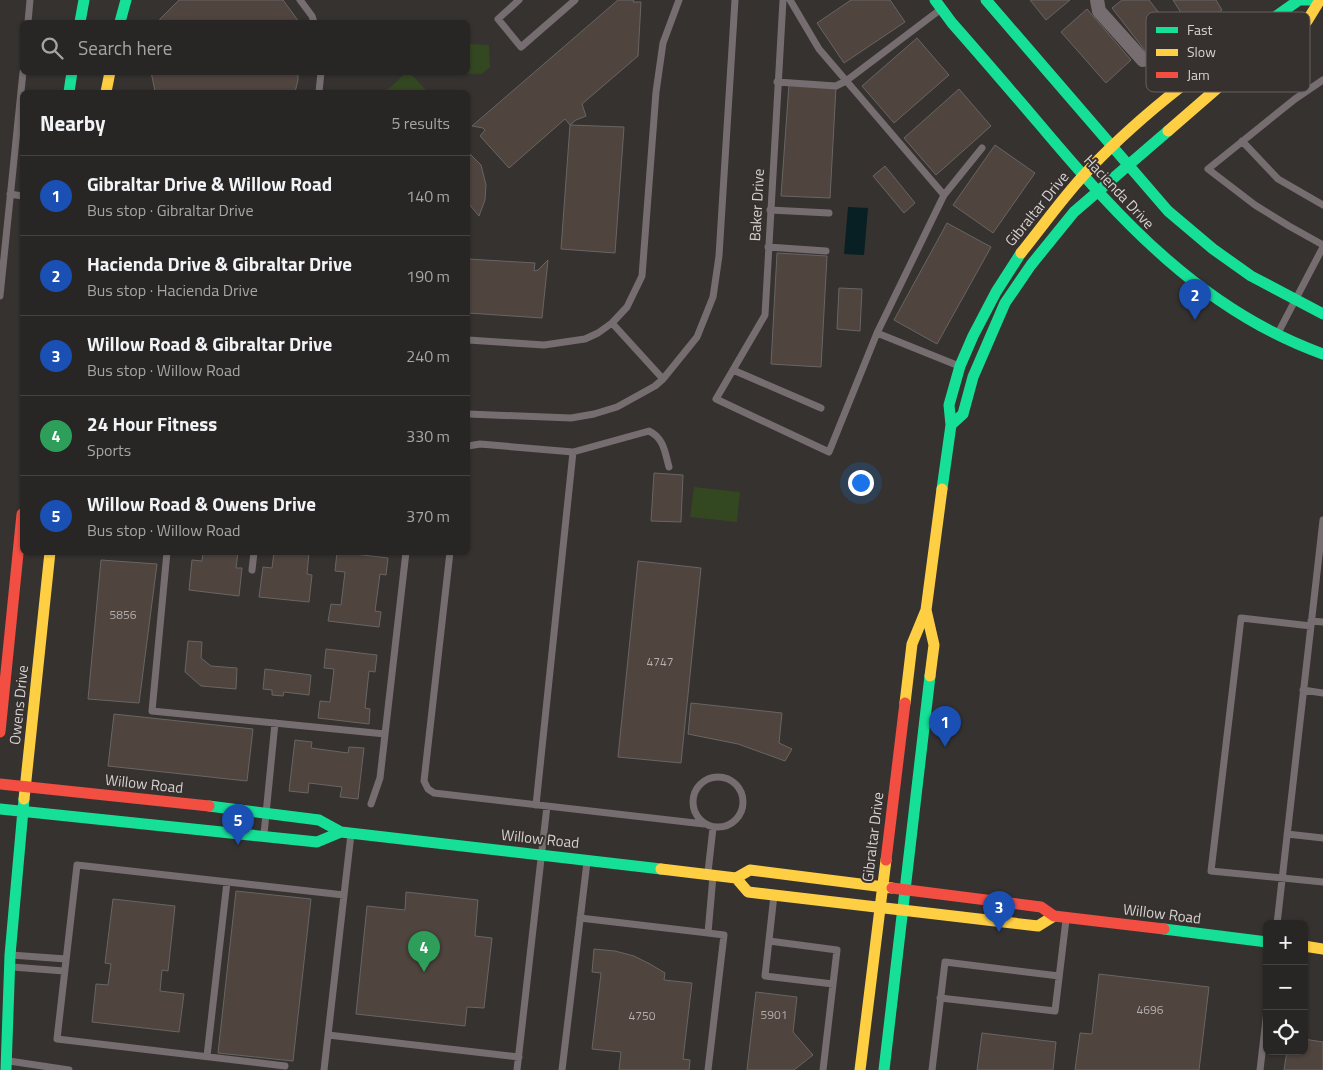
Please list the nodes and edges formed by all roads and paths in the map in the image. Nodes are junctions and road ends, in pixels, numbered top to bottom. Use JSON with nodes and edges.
{"nodes":[{"id":1,"x":30,"y":0,"type":"edge"},
{"id":2,"x":84,"y":0,"type":"edge"},
{"id":3,"x":126,"y":0,"type":"edge"},
{"id":4,"x":300,"y":0,"type":"edge"},
{"id":5,"x":519,"y":0,"type":"edge"},
{"id":6,"x":575,"y":0,"type":"edge"},
{"id":7,"x":679,"y":0,"type":"edge"},
{"id":8,"x":735,"y":0,"type":"edge"},
{"id":9,"x":783,"y":0,"type":"edge"},
{"id":10,"x":790,"y":0,"type":"edge"},
{"id":11,"x":986,"y":0,"type":"edge"},
{"id":12,"x":1097,"y":0,"type":"edge"},
{"id":13,"x":1320,"y":0,"type":"edge"},
{"id":14,"x":938,"y":4,"type":"edge"},
{"id":15,"x":1282,"y":12,"type":"edge"},
{"id":16,"x":1310,"y":16,"type":"edge"},
{"id":17,"x":28,"y":20,"type":"edge"},
{"id":18,"x":80,"y":20,"type":"edge"},
{"id":19,"x":121,"y":20,"type":"edge"},
{"id":20,"x":313,"y":20,"type":"edge"},
{"id":21,"x":1143,"y":60,"type":"dead end"},
{"id":22,"x":23,"y":75,"type":"edge"},
{"id":23,"x":72,"y":75,"type":"edge"},
{"id":24,"x":109,"y":75,"type":"edge"},
{"id":25,"x":321,"y":75,"type":"edge"},
{"id":26,"x":1323,"y":80,"type":"edge"},
{"id":27,"x":846,"y":81,"type":"junction"},
{"id":28,"x":777,"y":82,"type":"junction"},
{"id":29,"x":1310,"y":89,"type":"edge"},
{"id":30,"x":21,"y":90,"type":"edge"},
{"id":31,"x":69,"y":90,"type":"edge"},
{"id":32,"x":106,"y":90,"type":"edge"},
{"id":33,"x":319,"y":90,"type":"edge"},
{"id":34,"x":1177,"y":92,"type":"edge"},
{"id":35,"x":1213,"y":92,"type":"edge"},
{"id":36,"x":1305,"y":92,"type":"edge"},
{"id":37,"x":20,"y":100,"type":"edge"},
{"id":38,"x":1242,"y":141,"type":"junction"},
{"id":39,"x":1112,"y":147,"type":"junction"},
{"id":40,"x":982,"y":148,"type":"dead end"},
{"id":41,"x":1127,"y":165,"type":"junction"},
{"id":42,"x":1083,"y":176,"type":"junction"},
{"id":43,"x":1098,"y":192,"type":"junction"},
{"id":44,"x":10,"y":194,"type":"junction"},
{"id":45,"x":944,"y":195,"type":"junction"},
{"id":46,"x":20,"y":196,"type":"edge"},
{"id":47,"x":1323,"y":205,"type":"edge"},
{"id":48,"x":770,"y":210,"type":"junction"},
{"id":49,"x":829,"y":213,"type":"dead end"},
{"id":50,"x":1323,"y":246,"type":"edge"},
{"id":51,"x":768,"y":247,"type":"junction"},
{"id":52,"x":826,"y":252,"type":"dead end"},
{"id":53,"x":0,"y":296,"type":"edge"},
{"id":54,"x":1295,"y":300,"type":"junction"},
{"id":55,"x":1323,"y":314,"type":"edge"},
{"id":56,"x":612,"y":323,"type":"junction"},
{"id":57,"x":877,"y":333,"type":"junction"},
{"id":58,"x":1277,"y":335,"type":"junction"},
{"id":59,"x":470,"y":340,"type":"edge"},
{"id":60,"x":1323,"y":354,"type":"edge"},
{"id":61,"x":960,"y":366,"type":"junction"},
{"id":62,"x":733,"y":370,"type":"junction"},
{"id":63,"x":976,"y":371,"type":"junction"},
{"id":64,"x":663,"y":379,"type":"junction"},
{"id":65,"x":821,"y":408,"type":"dead end"},
{"id":66,"x":470,"y":414,"type":"edge"},
{"id":67,"x":952,"y":425,"type":"junction"},
{"id":68,"x":470,"y":446,"type":"edge"},
{"id":69,"x":573,"y":452,"type":"junction"},
{"id":70,"x":669,"y":467,"type":"dead end"},
{"id":71,"x":1323,"y":520,"type":"edge"},
{"id":72,"x":20,"y":534,"type":"edge"},
{"id":73,"x":50,"y":555,"type":"edge"},
{"id":74,"x":167,"y":555,"type":"edge"},
{"id":75,"x":254,"y":555,"type":"edge"},
{"id":76,"x":406,"y":555,"type":"edge"},
{"id":77,"x":450,"y":555,"type":"edge"},
{"id":78,"x":252,"y":570,"type":"dead end"},
{"id":79,"x":926,"y":610,"type":"junction"},
{"id":80,"x":1323,"y":622,"type":"edge"},
{"id":81,"x":1311,"y":623,"type":"junction"},
{"id":82,"x":1304,"y":690,"type":"junction"},
{"id":83,"x":1323,"y":693,"type":"edge"},
{"id":84,"x":275,"y":723,"type":"junction"},
{"id":85,"x":0,"y":732,"type":"edge"},
{"id":86,"x":385,"y":734,"type":"junction"},
{"id":87,"x":0,"y":784,"type":"edge"},
{"id":88,"x":25,"y":786,"type":"junction"},
{"id":89,"x":372,"y":804,"type":"dead end"},
{"id":90,"x":536,"y":804,"type":"junction"},
{"id":91,"x":547,"y":806,"type":"junction"},
{"id":92,"x":0,"y":809,"type":"edge"},
{"id":93,"x":22,"y":811,"type":"junction"},
{"id":94,"x":266,"y":812,"type":"junction"},
{"id":95,"x":704,"y":824,"type":"junction"},
{"id":96,"x":713,"y":828,"type":"junction"},
{"id":97,"x":346,"y":833,"type":"junction"},
{"id":98,"x":1287,"y":834,"type":"junction"},
{"id":99,"x":264,"y":837,"type":"junction"},
{"id":100,"x":1323,"y":838,"type":"edge"},
{"id":101,"x":542,"y":854,"type":"junction"},
{"id":102,"x":587,"y":860,"type":"junction"},
{"id":103,"x":710,"y":875,"type":"junction"},
{"id":104,"x":1282,"y":877,"type":"junction"},
{"id":105,"x":736,"y":878,"type":"junction"},
{"id":106,"x":227,"y":882,"type":"junction"},
{"id":107,"x":1323,"y":882,"type":"edge"},
{"id":108,"x":882,"y":887,"type":"junction"},
{"id":109,"x":906,"y":890,"type":"junction"},
{"id":110,"x":344,"y":895,"type":"junction"},
{"id":111,"x":774,"y":895,"type":"junction"},
{"id":112,"x":879,"y":907,"type":"junction"},
{"id":113,"x":903,"y":910,"type":"junction"},
{"id":114,"x":1054,"y":916,"type":"junction"},
{"id":115,"x":580,"y":918,"type":"junction"},
{"id":116,"x":1066,"y":918,"type":"junction"},
{"id":117,"x":1277,"y":920,"type":"edge"},
{"id":118,"x":708,"y":933,"type":"junction"},
{"id":119,"x":769,"y":941,"type":"junction"},
{"id":120,"x":1263,"y":942,"type":"edge"},
{"id":121,"x":1308,"y":947,"type":"edge"},
{"id":122,"x":1323,"y":949,"type":"edge"},
{"id":123,"x":10,"y":955,"type":"junction"},
{"id":124,"x":66,"y":959,"type":"junction"},
{"id":125,"x":9,"y":967,"type":"junction"},
{"id":126,"x":64,"y":971,"type":"junction"},
{"id":127,"x":1059,"y":976,"type":"junction"},
{"id":128,"x":833,"y":984,"type":"junction"},
{"id":129,"x":940,"y":998,"type":"junction"},
{"id":130,"x":328,"y":1035,"type":"junction"},
{"id":131,"x":1263,"y":1045,"type":"edge"},
{"id":132,"x":207,"y":1056,"type":"junction"},
{"id":133,"x":518,"y":1057,"type":"junction"},
{"id":134,"x":6,"y":1066,"type":"edge"},
{"id":135,"x":284,"y":1066,"type":"dead end"},
{"id":136,"x":69,"y":1070,"type":"edge"},
{"id":137,"x":324,"y":1070,"type":"edge"},
{"id":138,"x":517,"y":1070,"type":"edge"},
{"id":139,"x":562,"y":1070,"type":"edge"},
{"id":140,"x":708,"y":1070,"type":"edge"},
{"id":141,"x":823,"y":1070,"type":"edge"},
{"id":142,"x":860,"y":1070,"type":"edge"},
{"id":143,"x":884,"y":1070,"type":"edge"},
{"id":144,"x":932,"y":1070,"type":"edge"},
{"id":145,"x":1260,"y":1070,"type":"edge"}],
"edges":[{"from":1,"to":17,"type":"lane"},
{"from":2,"to":18,"type":"street"},
{"from":3,"to":19,"type":"street"},
{"from":4,"to":20,"type":"lane"},
{"from":5,"to":6,"type":"lane"},
{"from":7,"to":56,"type":"lane"},
{"from":8,"to":64,"type":"lane"},
{"from":9,"to":28,"type":"lane","name":"Baker Drive"},
{"from":10,"to":27,"type":"lane"},
{"from":11,"to":39,"type":"street","name":"Hacienda Drive"},
{"from":12,"to":21,"type":"street"},
{"from":13,"to":15,"type":"street","name":"Gibraltar Drive"},
{"from":13,"to":16,"type":"street","name":"Gibraltar Drive"},
{"from":14,"to":27,"type":"lane"},
{"from":14,"to":42,"type":"street","name":"Hacienda Drive"},
{"from":22,"to":30,"type":"lane"},
{"from":23,"to":31,"type":"street"},
{"from":24,"to":32,"type":"street"},
{"from":25,"to":33,"type":"lane"},
{"from":26,"to":29,"type":"lane"},
{"from":27,"to":28,"type":"lane"},
{"from":27,"to":45,"type":"lane"},
{"from":28,"to":48,"type":"lane","name":"Baker Drive"},
{"from":34,"to":39,"type":"street","name":"Gibraltar Drive"},
{"from":35,"to":41,"type":"street","name":"Gibraltar Drive"},
{"from":36,"to":38,"type":"lane"},
{"from":37,"to":44,"type":"lane"},
{"from":38,"to":47,"type":"lane"},
{"from":38,"to":50,"type":"lane"},
{"from":39,"to":41,"type":"street","name":"Hacienda Drive"},
{"from":39,"to":42,"type":"street","name":"Gibraltar Drive"},
{"from":40,"to":45,"type":"lane"},
{"from":41,"to":43,"type":"street","name":"Gibraltar Drive"},
{"from":41,"to":54,"type":"street","name":"Hacienda Drive"},
{"from":42,"to":43,"type":"street","name":"Hacienda Drive"},
{"from":42,"to":61,"type":"street","name":"Gibraltar Drive"},
{"from":43,"to":58,"type":"street","name":"Hacienda Drive"},
{"from":43,"to":63,"type":"street","name":"Gibraltar Drive"},
{"from":44,"to":46,"type":"lane"},
{"from":44,"to":53,"type":"lane"},
{"from":45,"to":57,"type":"lane"},
{"from":48,"to":49,"type":"lane"},
{"from":48,"to":51,"type":"lane","name":"Baker Drive"},
{"from":50,"to":54,"type":"lane"},
{"from":51,"to":52,"type":"lane"},
{"from":51,"to":62,"type":"lane","name":"Baker Drive"},
{"from":54,"to":55,"type":"street","name":"Hacienda Drive"},
{"from":54,"to":58,"type":"lane"},
{"from":56,"to":59,"type":"lane"},
{"from":56,"to":64,"type":"lane"},
{"from":57,"to":61,"type":"lane"},
{"from":57,"to":62,"type":"lane","name":"Baker Drive"},
{"from":58,"to":60,"type":"street","name":"Hacienda Drive"},
{"from":61,"to":63,"type":"lane"},
{"from":61,"to":67,"type":"street","name":"Gibraltar Drive"},
{"from":62,"to":65,"type":"lane"},
{"from":63,"to":67,"type":"street","name":"Gibraltar Drive"},
{"from":64,"to":66,"type":"lane"},
{"from":67,"to":79,"type":"street","name":"Gibraltar Drive"},
{"from":68,"to":69,"type":"lane"},
{"from":69,"to":70,"type":"lane"},
{"from":69,"to":90,"type":"lane"},
{"from":71,"to":81,"type":"lane"},
{"from":72,"to":85,"type":"street","name":"Owens Drive"},
{"from":73,"to":88,"type":"street","name":"Owens Drive"},
{"from":74,"to":84,"type":"lane"},
{"from":75,"to":78,"type":"lane"},
{"from":76,"to":86,"type":"lane"},
{"from":77,"to":90,"type":"lane"},
{"from":79,"to":108,"type":"street","name":"Gibraltar Drive"},
{"from":79,"to":109,"type":"street","name":"Gibraltar Drive"},
{"from":80,"to":81,"type":"lane"},
{"from":81,"to":82,"type":"lane"},
{"from":81,"to":104,"type":"lane"},
{"from":82,"to":83,"type":"lane"},
{"from":82,"to":98,"type":"lane"},
{"from":84,"to":86,"type":"lane"},
{"from":84,"to":94,"type":"lane"},
{"from":86,"to":89,"type":"lane"},
{"from":87,"to":88,"type":"street","name":"Willow Road"},
{"from":88,"to":93,"type":"street","name":"Owens Drive"},
{"from":88,"to":94,"type":"street","name":"Willow Road"},
{"from":90,"to":91,"type":"lane"},
{"from":91,"to":95,"type":"lane"},
{"from":91,"to":101,"type":"lane"},
{"from":92,"to":93,"type":"street","name":"Willow Road"},
{"from":93,"to":99,"type":"street","name":"Willow Road"},
{"from":93,"to":123,"type":"street","name":"Owens Drive"},
{"from":94,"to":97,"type":"street","name":"Willow Road"},
{"from":94,"to":99,"type":"lane"},
{"from":95,"to":96,"type":"lane"},
{"from":95,"to":96,"type":"lane"},
{"from":96,"to":103,"type":"lane"},
{"from":97,"to":99,"type":"street","name":"Willow Road"},
{"from":97,"to":101,"type":"street","name":"Willow Road"},
{"from":97,"to":110,"type":"lane"},
{"from":98,"to":100,"type":"lane"},
{"from":98,"to":104,"type":"lane"},
{"from":101,"to":102,"type":"street","name":"Willow Road"},
{"from":101,"to":133,"type":"lane"},
{"from":102,"to":103,"type":"street","name":"Willow Road"},
{"from":102,"to":115,"type":"lane"},
{"from":103,"to":105,"type":"street","name":"Willow Road"},
{"from":103,"to":118,"type":"lane"},
{"from":104,"to":107,"type":"lane"},
{"from":104,"to":117,"type":"lane"},
{"from":105,"to":108,"type":"street","name":"Willow Road"},
{"from":105,"to":111,"type":"street"},
{"from":106,"to":110,"type":"lane"},
{"from":106,"to":124,"type":"lane"},
{"from":106,"to":132,"type":"lane"},
{"from":108,"to":109,"type":"street","name":"Willow Road"},
{"from":108,"to":112,"type":"street","name":"Gibraltar Drive"},
{"from":109,"to":113,"type":"street","name":"Gibraltar Drive"},
{"from":109,"to":114,"type":"street","name":"Willow Road"},
{"from":110,"to":130,"type":"lane"},
{"from":111,"to":112,"type":"street"},
{"from":111,"to":119,"type":"lane"},
{"from":112,"to":113,"type":"street"},
{"from":112,"to":142,"type":"street","name":"Gibraltar Drive"},
{"from":113,"to":114,"type":"street"},
{"from":113,"to":143,"type":"street","name":"Gibraltar Drive"},
{"from":114,"to":116,"type":"street","name":"Willow Road"},
{"from":115,"to":118,"type":"lane"},
{"from":115,"to":139,"type":"lane"},
{"from":116,"to":120,"type":"street","name":"Willow Road"},
{"from":116,"to":127,"type":"lane"},
{"from":118,"to":140,"type":"lane"},
{"from":119,"to":128,"type":"lane"},
{"from":119,"to":128,"type":"lane"},
{"from":121,"to":122,"type":"street"},
{"from":123,"to":124,"type":"lane"},
{"from":123,"to":125,"type":"street","name":"Owens Drive"},
{"from":124,"to":126,"type":"lane"},
{"from":125,"to":126,"type":"lane"},
{"from":125,"to":134,"type":"street","name":"Owens Drive"},
{"from":126,"to":132,"type":"lane"},
{"from":127,"to":129,"type":"lane"},
{"from":127,"to":129,"type":"lane"},
{"from":128,"to":141,"type":"lane"},
{"from":129,"to":144,"type":"lane"},
{"from":130,"to":133,"type":"lane"},
{"from":130,"to":137,"type":"lane"},
{"from":131,"to":145,"type":"lane"},
{"from":132,"to":135,"type":"lane"},
{"from":133,"to":138,"type":"lane"},
{"from":134,"to":136,"type":"lane"}]}
